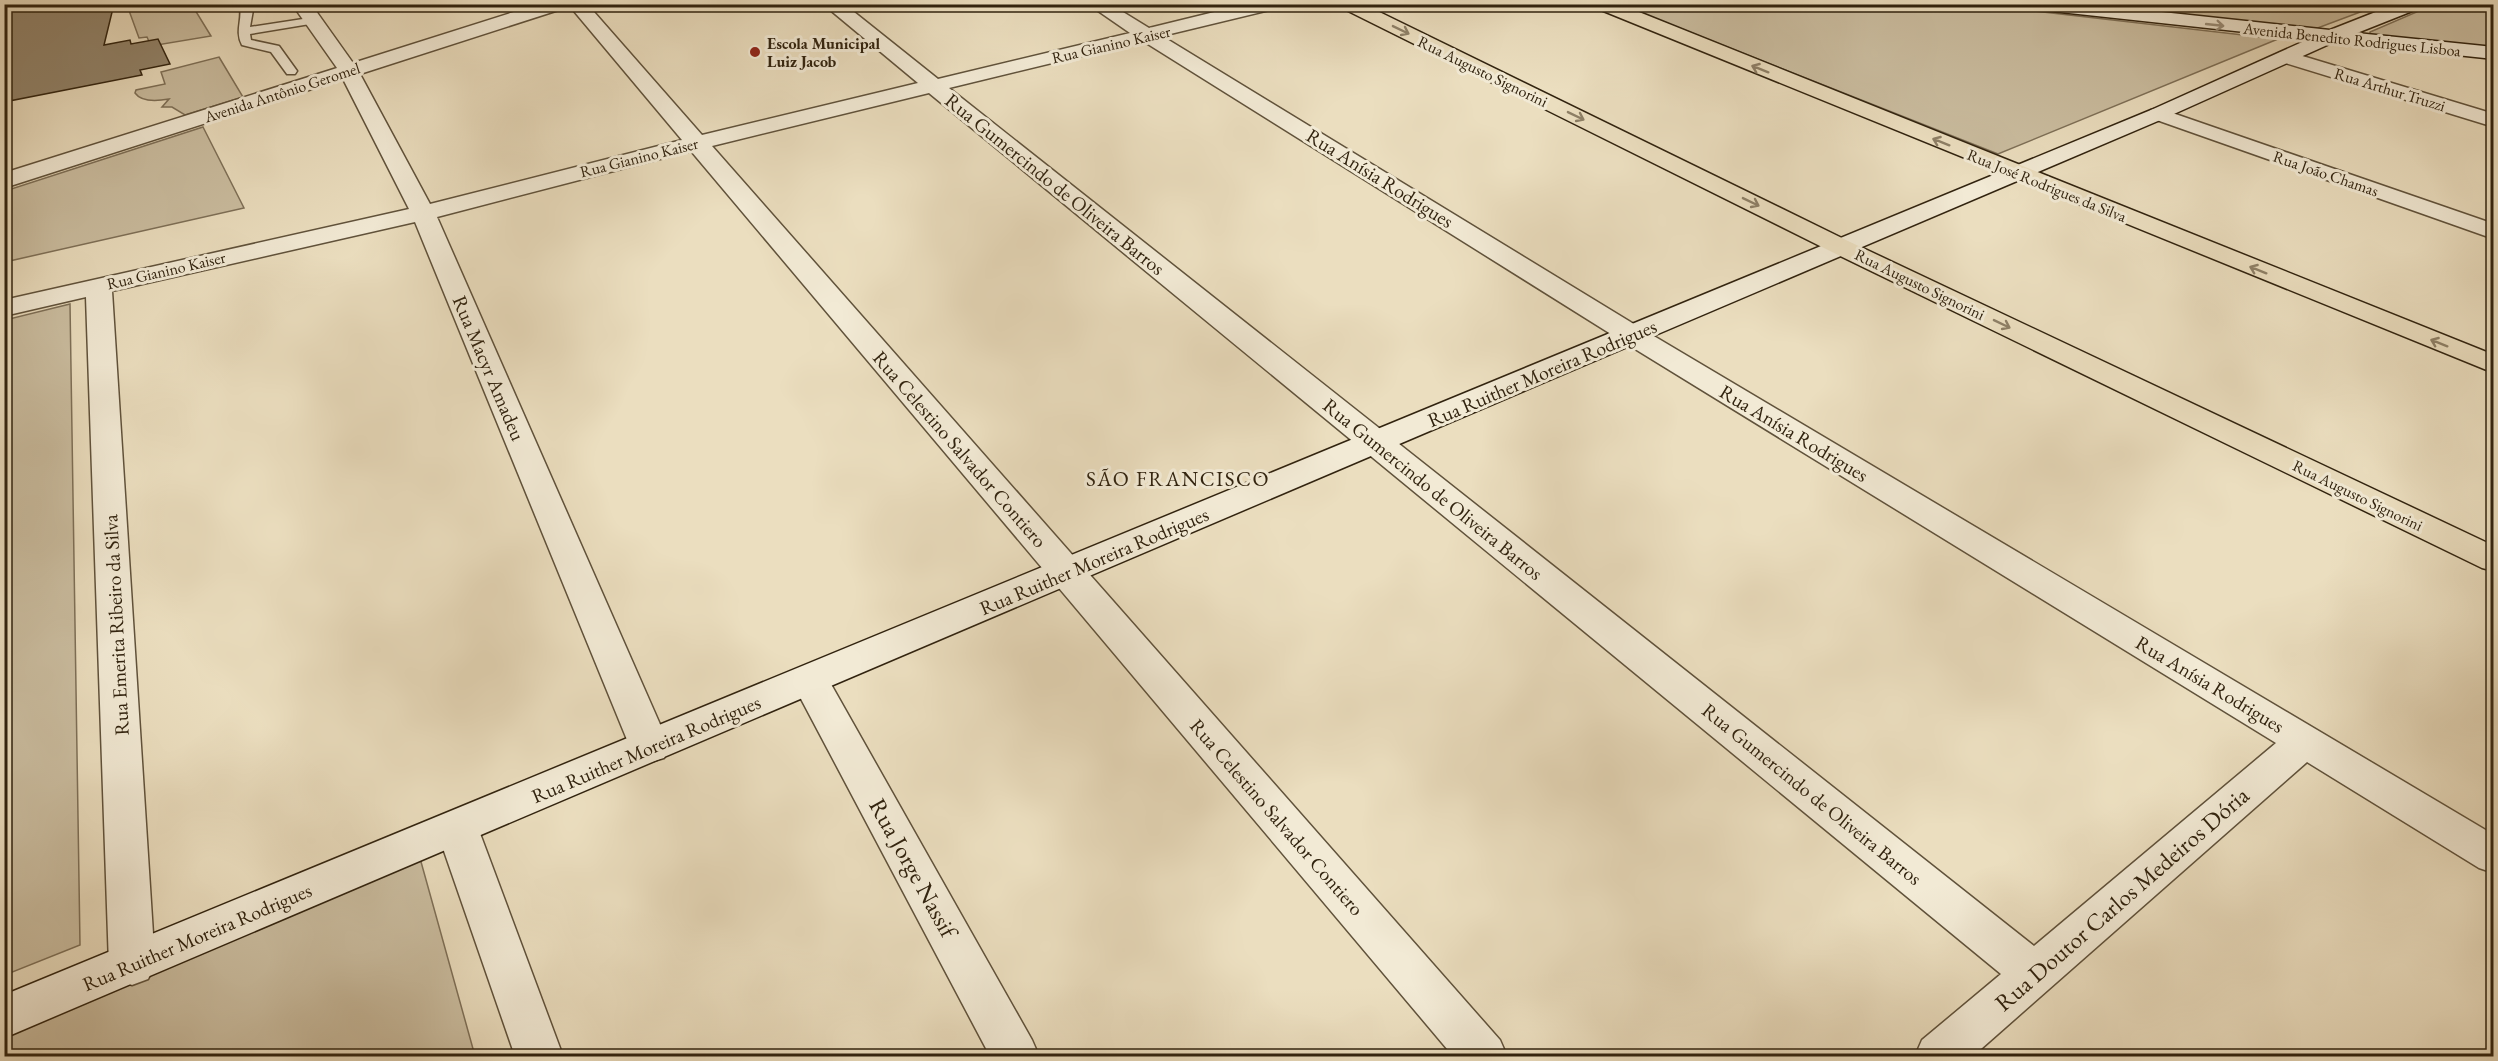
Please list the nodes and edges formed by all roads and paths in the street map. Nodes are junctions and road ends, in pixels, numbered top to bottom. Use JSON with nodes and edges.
{"nodes":[{"id":1,"x":245,"y":4,"type":"edge"},
{"id":2,"x":559,"y":4,"type":"edge"},
{"id":3,"x":577,"y":4,"type":"edge"},
{"id":4,"x":832,"y":4,"type":"edge"},
{"id":5,"x":1097,"y":4,"type":"edge"},
{"id":6,"x":1272,"y":4,"type":"edge"},
{"id":7,"x":1348,"y":4,"type":"edge"},
{"id":8,"x":1602,"y":4,"type":"edge"},
{"id":9,"x":2031,"y":4,"type":"edge"},
{"id":10,"x":2414,"y":4,"type":"edge"},
{"id":11,"x":2476,"y":4,"type":"edge"},
{"id":12,"x":2493,"y":6,"type":"edge"},
{"id":13,"x":306,"y":12,"type":"edge"},
{"id":14,"x":243,"y":32,"type":"junction"},
{"id":15,"x":1149,"y":35,"type":"junction"},
{"id":16,"x":2329,"y":37,"type":"junction"},
{"id":17,"x":2493,"y":53,"type":"edge"},
{"id":18,"x":2286,"y":57,"type":"junction"},
{"id":19,"x":291,"y":71,"type":"dead end"},
{"id":20,"x":349,"y":71,"type":"junction"},
{"id":21,"x":933,"y":86,"type":"junction"},
{"id":22,"x":2158,"y":114,"type":"junction"},
{"id":23,"x":2493,"y":121,"type":"edge"},
{"id":24,"x":696,"y":143,"type":"junction"},
{"id":25,"x":2018,"y":173,"type":"junction"},
{"id":26,"x":4,"y":181,"type":"edge"},
{"id":27,"x":423,"y":213,"type":"junction"},
{"id":28,"x":2493,"y":232,"type":"edge"},
{"id":29,"x":1839,"y":246,"type":"junction"},
{"id":30,"x":99,"y":285,"type":"junction"},
{"id":31,"x":4,"y":308,"type":"edge"},
{"id":32,"x":1632,"y":335,"type":"junction"},
{"id":33,"x":2493,"y":365,"type":"edge"},
{"id":34,"x":1375,"y":443,"type":"junction"},
{"id":35,"x":2493,"y":560,"type":"edge"},
{"id":36,"x":1066,"y":573,"type":"junction"},
{"id":37,"x":810,"y":680,"type":"junction"},
{"id":38,"x":2305,"y":741,"type":"junction"},
{"id":39,"x":650,"y":747,"type":"junction"},
{"id":40,"x":458,"y":828,"type":"junction"},
{"id":41,"x":2493,"y":856,"type":"edge"},
{"id":42,"x":132,"y":965,"type":"junction"},
{"id":43,"x":2035,"y":974,"type":"junction"},
{"id":44,"x":4,"y":1017,"type":"edge"},
{"id":45,"x":539,"y":1056,"type":"edge"},
{"id":46,"x":1016,"y":1056,"type":"edge"},
{"id":47,"x":1484,"y":1056,"type":"edge"},
{"id":48,"x":1940,"y":1056,"type":"edge"}],
"edges":[{"from":1,"to":14,"type":"lane"},
{"from":2,"to":20,"type":"street","name":"Avenida Antônio Geromel"},
{"from":3,"to":24,"type":"street","name":"Rua Celestino Salvador Contiero"},
{"from":4,"to":21,"type":"street","name":"Rua Gumercindo de Oliveira Barros"},
{"from":5,"to":15,"type":"street","name":"Rua Anísia Rodrigues"},
{"from":6,"to":15,"type":"street","name":"Rua Gianino Kaiser"},
{"from":7,"to":29,"type":"main road","name":"Rua Augusto Signorini","one_way":true},
{"from":25,"to":8,"type":"main road","name":"Rua José Rodrigues da Silva","one_way":true},
{"from":9,"to":16,"type":"street","name":"Avenida Benedito Rodrigues Lisboa","one_way":true},
{"from":10,"to":16,"type":"street","name":"Rua Ruither Moreira Rodrigues"},
{"from":11,"to":12,"type":"street"},
{"from":13,"to":14,"type":"lane"},
{"from":13,"to":20,"type":"street","name":"Rua Macyr Amadeu"},
{"from":14,"to":19,"type":"lane"},
{"from":15,"to":21,"type":"street","name":"Rua Gianino Kaiser"},
{"from":15,"to":32,"type":"street","name":"Rua Anísia Rodrigues"},
{"from":16,"to":17,"type":"street","name":"Avenida Benedito Rodrigues Lisboa"},
{"from":16,"to":18,"type":"street","name":"Rua Ruither Moreira Rodrigues"},
{"from":18,"to":22,"type":"street","name":"Rua Ruither Moreira Rodrigues"},
{"from":18,"to":23,"type":"street","name":"Rua Arthur Truzzi"},
{"from":20,"to":26,"type":"street","name":"Avenida Antônio Geromel"},
{"from":20,"to":27,"type":"street","name":"Rua Macyr Amadeu"},
{"from":21,"to":24,"type":"street","name":"Rua Gianino Kaiser"},
{"from":21,"to":34,"type":"street","name":"Rua Gumercindo de Oliveira Barros"},
{"from":22,"to":25,"type":"street","name":"Rua Ruither Moreira Rodrigues"},
{"from":22,"to":28,"type":"street","name":"Rua João Chamas"},
{"from":24,"to":27,"type":"street","name":"Rua Gianino Kaiser"},
{"from":24,"to":36,"type":"street","name":"Rua Celestino Salvador Contiero"},
{"from":25,"to":29,"type":"street","name":"Rua Ruither Moreira Rodrigues"},
{"from":33,"to":25,"type":"main road","name":"Rua José Rodrigues da Silva","one_way":true},
{"from":27,"to":30,"type":"street","name":"Rua Gianino Kaiser"},
{"from":27,"to":39,"type":"street","name":"Rua Macyr Amadeu"},
{"from":29,"to":32,"type":"street","name":"Rua Ruither Moreira Rodrigues"},
{"from":29,"to":35,"type":"main road","name":"Rua Augusto Signorini","one_way":true},
{"from":30,"to":31,"type":"street","name":"Rua Gianino Kaiser"},
{"from":30,"to":42,"type":"street","name":"Rua Emerita Ribeiro da Silva"},
{"from":32,"to":34,"type":"street","name":"Rua Ruither Moreira Rodrigues"},
{"from":32,"to":38,"type":"street","name":"Rua Anísia Rodrigues"},
{"from":34,"to":36,"type":"street","name":"Rua Ruither Moreira Rodrigues"},
{"from":34,"to":43,"type":"street","name":"Rua Gumercindo de Oliveira Barros"},
{"from":36,"to":37,"type":"street","name":"Rua Ruither Moreira Rodrigues"},
{"from":36,"to":47,"type":"street","name":"Rua Celestino Salvador Contiero"},
{"from":37,"to":39,"type":"street","name":"Rua Ruither Moreira Rodrigues"},
{"from":37,"to":46,"type":"street","name":"Rua Jorge Nassif"},
{"from":38,"to":41,"type":"street","name":"Rua Anísia Rodrigues"},
{"from":38,"to":43,"type":"street","name":"Rua Doutor Carlos Medeiros Dória"},
{"from":39,"to":40,"type":"street","name":"Rua Ruither Moreira Rodrigues"},
{"from":40,"to":42,"type":"street","name":"Rua Ruither Moreira Rodrigues"},
{"from":40,"to":45,"type":"street"},
{"from":42,"to":44,"type":"street","name":"Rua Ruither Moreira Rodrigues"},
{"from":43,"to":48,"type":"street","name":"Rua Doutor Carlos Medeiros Dória"}]}
